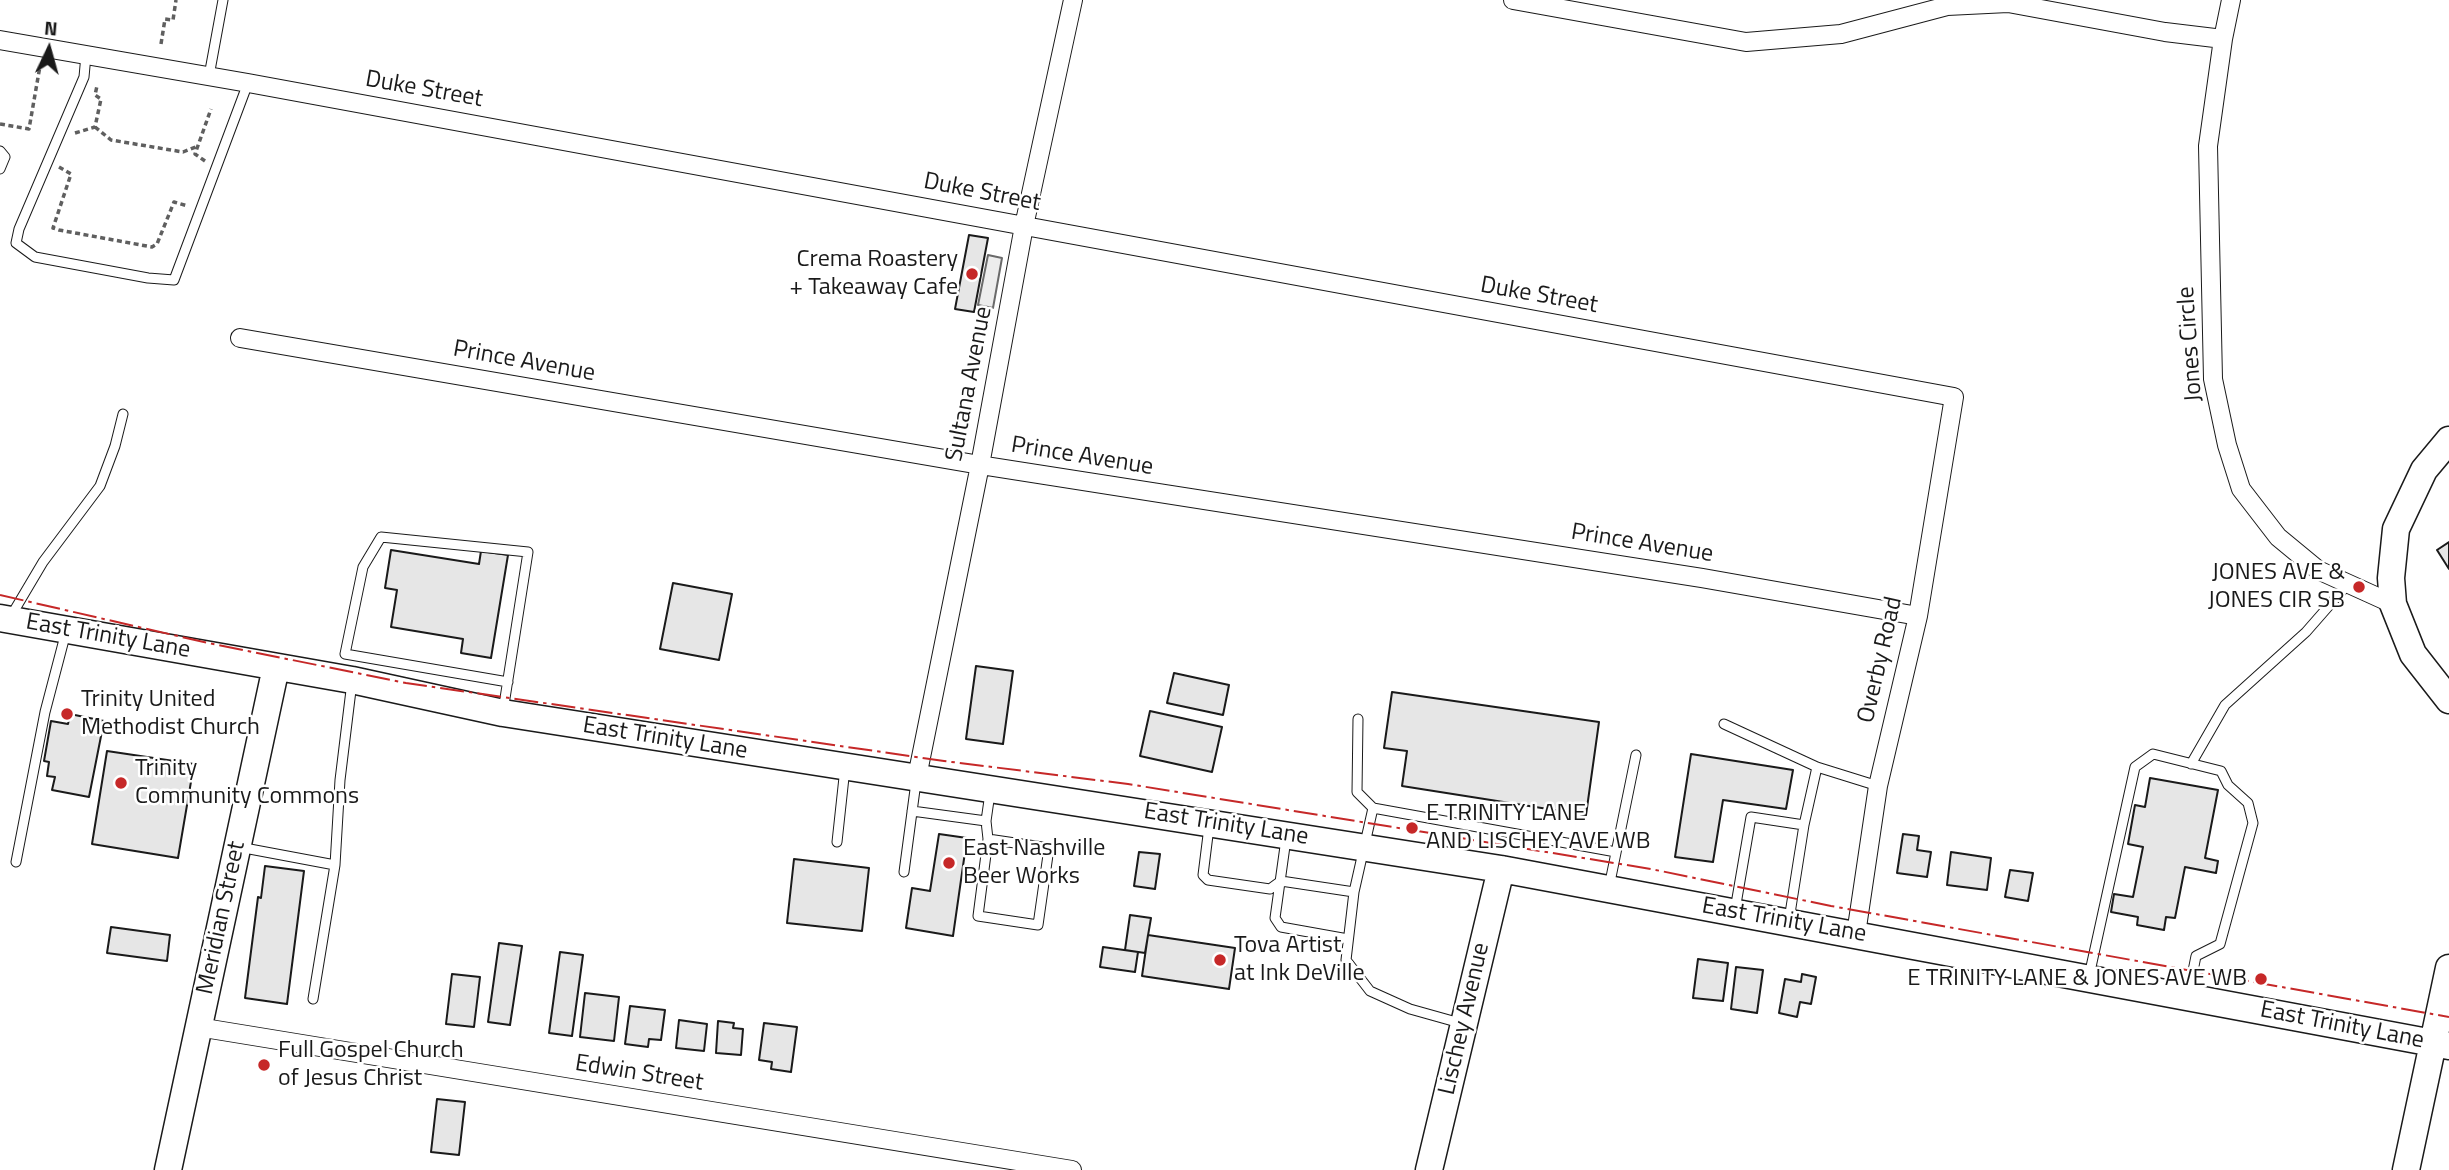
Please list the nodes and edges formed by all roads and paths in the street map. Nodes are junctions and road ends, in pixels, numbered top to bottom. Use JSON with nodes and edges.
{"nodes":[{"id":1,"x":176,"y":0,"type":"edge"},
{"id":2,"x":223,"y":0,"type":"edge"},
{"id":3,"x":1073,"y":0,"type":"edge"},
{"id":4,"x":1513,"y":0,"type":"edge"},
{"id":5,"x":2231,"y":0,"type":"edge"},
{"id":6,"x":2223,"y":39,"type":"junction"},
{"id":7,"x":0,"y":40,"type":"edge"},
{"id":8,"x":161,"y":44,"type":"dead end"},
{"id":9,"x":86,"y":55,"type":"junction"},
{"id":10,"x":40,"y":66,"type":"dead end"},
{"id":11,"x":209,"y":76,"type":"junction"},
{"id":12,"x":99,"y":77,"type":"dead end"},
{"id":13,"x":248,"y":83,"type":"junction"},
{"id":14,"x":211,"y":109,"type":"dead end"},
{"id":15,"x":0,"y":124,"type":"edge"},
{"id":16,"x":94,"y":127,"type":"junction"},
{"id":17,"x":70,"y":135,"type":"dead end"},
{"id":18,"x":198,"y":146,"type":"junction"},
{"id":19,"x":0,"y":151,"type":"edge"},
{"id":20,"x":63,"y":157,"type":"dead end"},
{"id":21,"x":0,"y":169,"type":"edge"},
{"id":22,"x":201,"y":173,"type":"dead end"},
{"id":23,"x":193,"y":195,"type":"dead end"},
{"id":24,"x":1024,"y":226,"type":"junction"},
{"id":25,"x":240,"y":338,"type":"dead end"},
{"id":26,"x":1954,"y":397,"type":"joint"},
{"id":27,"x":123,"y":414,"type":"dead end"},
{"id":28,"x":2449,"y":440,"type":"edge"},
{"id":29,"x":980,"y":466,"type":"junction"},
{"id":30,"x":2348,"y":584,"type":"junction"},
{"id":31,"x":2393,"y":604,"type":"junction"},
{"id":32,"x":1918,"y":616,"type":"junction"},
{"id":33,"x":4,"y":619,"type":"edge"},
{"id":34,"x":66,"y":630,"type":"junction"},
{"id":35,"x":276,"y":667,"type":"junction"},
{"id":36,"x":352,"y":680,"type":"junction"},
{"id":37,"x":508,"y":682,"type":"junction"},
{"id":38,"x":2449,"y":700,"type":"edge"},
{"id":39,"x":503,"y":713,"type":"junction"},
{"id":40,"x":1358,"y":719,"type":"dead end"},
{"id":41,"x":1724,"y":724,"type":"dead end"},
{"id":42,"x":1636,"y":755,"type":"dead end"},
{"id":43,"x":2192,"y":764,"type":"junction"},
{"id":44,"x":845,"y":767,"type":"junction"},
{"id":45,"x":1817,"y":767,"type":"junction"},
{"id":46,"x":917,"y":777,"type":"junction"},
{"id":47,"x":1878,"y":786,"type":"junction"},
{"id":48,"x":991,"y":788,"type":"junction"},
{"id":49,"x":1373,"y":807,"type":"junction"},
{"id":50,"x":912,"y":811,"type":"junction"},
{"id":51,"x":986,"y":821,"type":"junction"},
{"id":52,"x":1209,"y":822,"type":"junction"},
{"id":53,"x":1804,"y":825,"type":"junction"},
{"id":54,"x":1287,"y":834,"type":"junction"},
{"id":55,"x":988,"y":839,"type":"junction"},
{"id":56,"x":837,"y":842,"type":"dead end"},
{"id":57,"x":1364,"y":846,"type":"junction"},
{"id":58,"x":237,"y":847,"type":"junction"},
{"id":59,"x":1616,"y":852,"type":"junction"},
{"id":60,"x":16,"y":862,"type":"dead end"},
{"id":61,"x":335,"y":865,"type":"junction"},
{"id":62,"x":1501,"y":869,"type":"junction"},
{"id":63,"x":904,"y":872,"type":"dead end"},
{"id":64,"x":1281,"y":881,"type":"junction"},
{"id":65,"x":1608,"y":888,"type":"junction"},
{"id":66,"x":1354,"y":892,"type":"junction"},
{"id":67,"x":1735,"y":912,"type":"junction"},
{"id":68,"x":1788,"y":921,"type":"junction"},
{"id":69,"x":1856,"y":934,"type":"junction"},
{"id":70,"x":1348,"y":939,"type":"junction"},
{"id":71,"x":2449,"y":968,"type":"edge"},
{"id":72,"x":2088,"y":978,"type":"junction"},
{"id":73,"x":2188,"y":997,"type":"junction"},
{"id":74,"x":313,"y":999,"type":"dead end"},
{"id":75,"x":1464,"y":1024,"type":"junction"},
{"id":76,"x":198,"y":1027,"type":"junction"},
{"id":77,"x":2441,"y":1044,"type":"edge"},
{"id":78,"x":2408,"y":1169,"type":"edge"},
{"id":79,"x":168,"y":1170,"type":"edge"},
{"id":80,"x":1072,"y":1170,"type":"edge"},
{"id":81,"x":1429,"y":1170,"type":"edge"}],
"edges":[{"from":1,"to":8,"type":"path"},
{"from":2,"to":11,"type":"lane"},
{"from":3,"to":24,"type":"street","name":"Sultana Avenue"},
{"from":4,"to":6,"type":"street"},
{"from":5,"to":6,"type":"street","name":"Jones Circle"},
{"from":6,"to":30,"type":"street","name":"Jones Circle"},
{"from":7,"to":9,"type":"street","name":"Duke Street"},
{"from":9,"to":11,"type":"street","name":"Duke Street"},
{"from":9,"to":13,"type":"lane"},
{"from":10,"to":15,"type":"path"},
{"from":11,"to":13,"type":"street","name":"Duke Street"},
{"from":12,"to":16,"type":"path"},
{"from":13,"to":24,"type":"street","name":"Duke Street"},
{"from":14,"to":18,"type":"path"},
{"from":16,"to":17,"type":"path"},
{"from":16,"to":18,"type":"path"},
{"from":18,"to":22,"type":"path"},
{"from":19,"to":21,"type":"lane"},
{"from":20,"to":23,"type":"path"},
{"from":24,"to":26,"type":"street","name":"Duke Street"},
{"from":24,"to":29,"type":"street","name":"Sultana Avenue"},
{"from":25,"to":29,"type":"street","name":"Prince Avenue"},
{"from":26,"to":32,"type":"street","name":"Overby Road"},
{"from":27,"to":33,"type":"lane"},
{"from":28,"to":31,"type":"main road"},
{"from":29,"to":32,"type":"street","name":"Prince Avenue"},
{"from":29,"to":46,"type":"street","name":"Sultana Avenue"},
{"from":30,"to":31,"type":"street","name":"Jones Circle"},
{"from":30,"to":43,"type":"lane"},
{"from":31,"to":38,"type":"main road"},
{"from":32,"to":47,"type":"street","name":"Overby Road"},
{"from":33,"to":34,"type":"main road","name":"East Trinity Lane"},
{"from":34,"to":35,"type":"main road","name":"East Trinity Lane"},
{"from":34,"to":60,"type":"lane"},
{"from":35,"to":36,"type":"main road","name":"East Trinity Lane"},
{"from":35,"to":58,"type":"main road","name":"Meridian Street"},
{"from":36,"to":39,"type":"main road","name":"East Trinity Lane"},
{"from":36,"to":61,"type":"lane"},
{"from":37,"to":37,"type":"lane"},
{"from":37,"to":39,"type":"lane"},
{"from":39,"to":44,"type":"main road","name":"East Trinity Lane"},
{"from":40,"to":49,"type":"lane"},
{"from":41,"to":45,"type":"lane"},
{"from":42,"to":59,"type":"lane"},
{"from":43,"to":72,"type":"lane"},
{"from":43,"to":73,"type":"lane"},
{"from":44,"to":46,"type":"main road","name":"East Trinity Lane"},
{"from":44,"to":56,"type":"lane"},
{"from":45,"to":47,"type":"lane"},
{"from":45,"to":53,"type":"lane"},
{"from":46,"to":48,"type":"main road","name":"East Trinity Lane"},
{"from":46,"to":50,"type":"lane"},
{"from":47,"to":69,"type":"street","name":"Overby Road"},
{"from":48,"to":51,"type":"lane"},
{"from":48,"to":52,"type":"main road","name":"East Trinity Lane"},
{"from":49,"to":57,"type":"lane"},
{"from":49,"to":59,"type":"lane"},
{"from":50,"to":51,"type":"lane"},
{"from":50,"to":63,"type":"lane"},
{"from":51,"to":55,"type":"lane"},
{"from":52,"to":54,"type":"main road","name":"East Trinity Lane"},
{"from":52,"to":64,"type":"lane"},
{"from":53,"to":67,"type":"lane"},
{"from":53,"to":68,"type":"lane"},
{"from":54,"to":57,"type":"main road","name":"East Trinity Lane"},
{"from":54,"to":64,"type":"lane"},
{"from":55,"to":55,"type":"lane"},
{"from":57,"to":62,"type":"main road","name":"East Trinity Lane"},
{"from":57,"to":66,"type":"lane"},
{"from":58,"to":61,"type":"lane"},
{"from":58,"to":76,"type":"main road","name":"Meridian Street"},
{"from":59,"to":65,"type":"lane"},
{"from":61,"to":74,"type":"lane"},
{"from":62,"to":65,"type":"main road","name":"East Trinity Lane"},
{"from":62,"to":75,"type":"main road","name":"Lischey Avenue"},
{"from":64,"to":66,"type":"lane"},
{"from":64,"to":70,"type":"lane"},
{"from":65,"to":67,"type":"main road","name":"East Trinity Lane"},
{"from":66,"to":70,"type":"lane"},
{"from":67,"to":68,"type":"main road","name":"East Trinity Lane"},
{"from":68,"to":69,"type":"main road","name":"East Trinity Lane"},
{"from":69,"to":72,"type":"main road","name":"East Trinity Lane"},
{"from":70,"to":75,"type":"lane"},
{"from":71,"to":77,"type":"main road"},
{"from":72,"to":73,"type":"main road","name":"East Trinity Lane"},
{"from":73,"to":77,"type":"main road","name":"East Trinity Lane"},
{"from":75,"to":81,"type":"main road","name":"Lischey Avenue"},
{"from":76,"to":79,"type":"main road","name":"Meridian Street"},
{"from":76,"to":80,"type":"street","name":"Edwin Street"},
{"from":77,"to":78,"type":"main road"}]}
